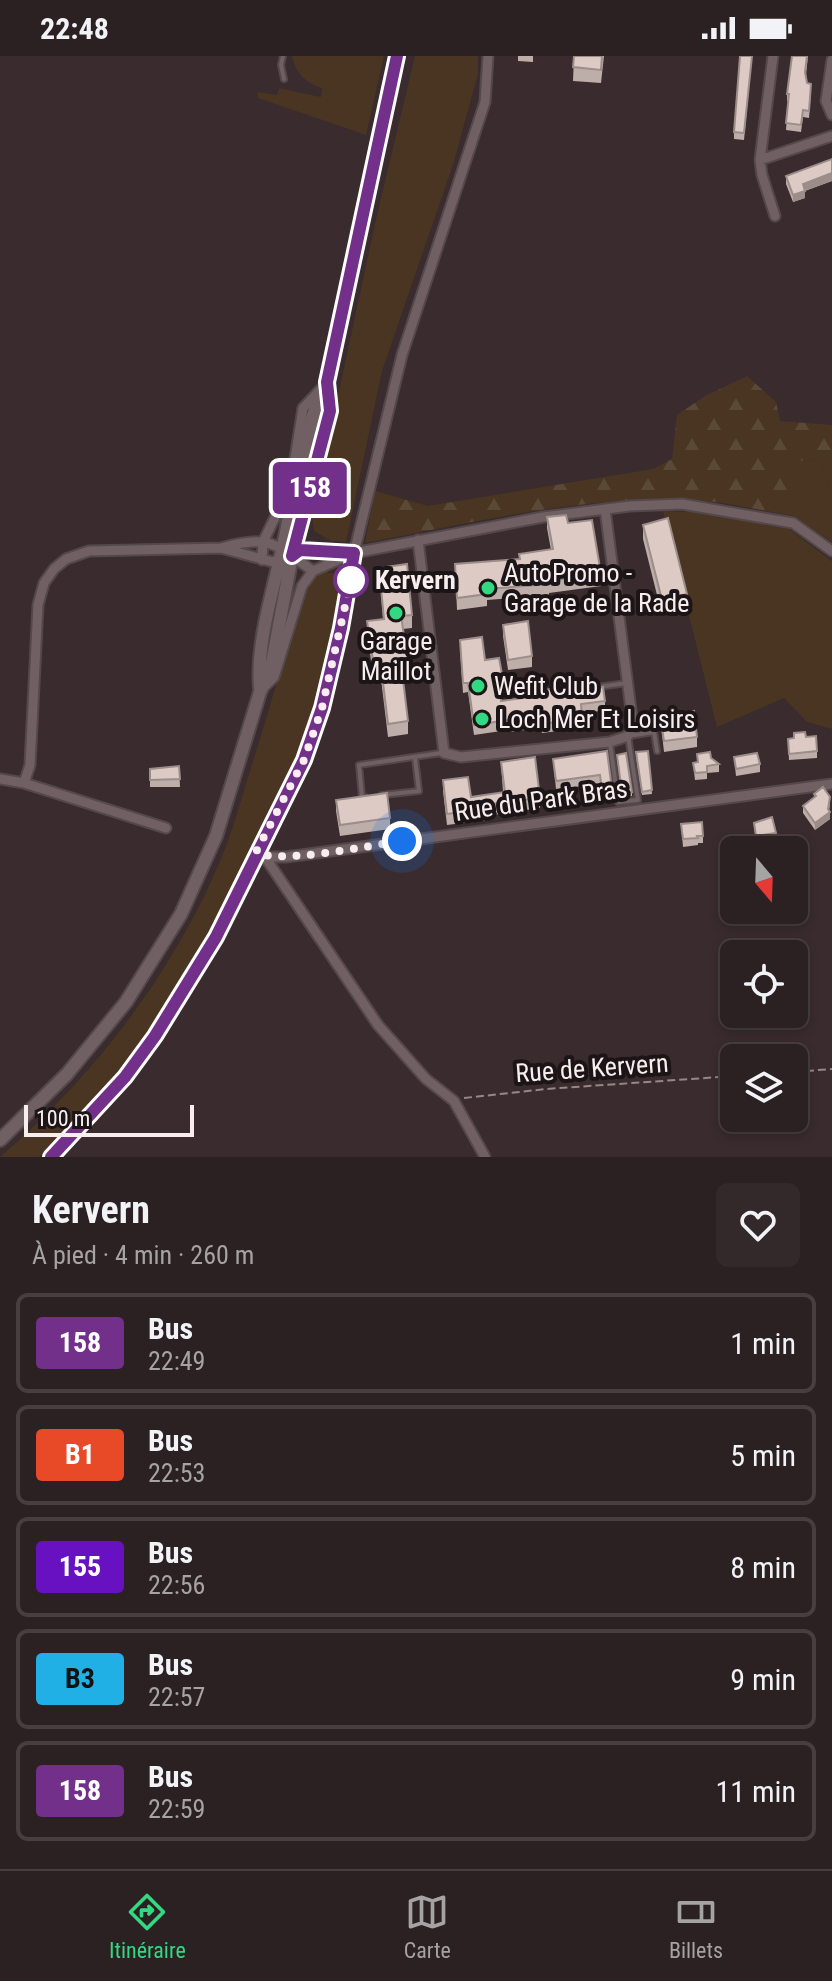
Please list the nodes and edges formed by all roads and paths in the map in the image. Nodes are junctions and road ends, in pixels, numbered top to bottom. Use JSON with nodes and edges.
{"nodes":[{"id":1,"x":283,"y":56,"type":"edge"},
{"id":2,"x":397,"y":56,"type":"edge"},
{"id":3,"x":488,"y":56,"type":"edge"},
{"id":4,"x":773,"y":56,"type":"edge"},
{"id":5,"x":832,"y":60,"type":"edge"},
{"id":6,"x":284,"y":79,"type":"dead end"},
{"id":7,"x":832,"y":115,"type":"edge"},
{"id":8,"x":832,"y":136,"type":"edge"},
{"id":9,"x":760,"y":160,"type":"junction"},
{"id":10,"x":775,"y":216,"type":"dead end"},
{"id":11,"x":327,"y":382,"type":"junction"},
{"id":12,"x":605,"y":509,"type":"junction"},
{"id":13,"x":418,"y":540,"type":"junction"},
{"id":14,"x":263,"y":542,"type":"junction"},
{"id":15,"x":221,"y":548,"type":"junction"},
{"id":16,"x":832,"y":551,"type":"edge"},
{"id":17,"x":354,"y":553,"type":"junction"},
{"id":18,"x":285,"y":555,"type":"junction"},
{"id":19,"x":262,"y":560,"type":"junction"},
{"id":20,"x":313,"y":571,"type":"junction"},
{"id":21,"x":629,"y":682,"type":"junction"},
{"id":22,"x":568,"y":691,"type":"edge"},
{"id":23,"x":260,"y":692,"type":"junction"},
{"id":24,"x":628,"y":736,"type":"junction"},
{"id":25,"x":610,"y":742,"type":"junction"},
{"id":26,"x":657,"y":751,"type":"dead end"},
{"id":27,"x":444,"y":753,"type":"junction"},
{"id":28,"x":415,"y":758,"type":"junction"},
{"id":29,"x":0,"y":779,"type":"edge"},
{"id":30,"x":24,"y":783,"type":"junction"},
{"id":31,"x":832,"y":784,"type":"edge"},
{"id":32,"x":166,"y":828,"type":"dead end"},
{"id":33,"x":260,"y":855,"type":"junction"},
{"id":34,"x":832,"y":1069,"type":"edge"},
{"id":35,"x":808,"y":1071,"type":"edge"},
{"id":36,"x":720,"y":1077,"type":"edge"},
{"id":37,"x":454,"y":1101,"type":"junction"},
{"id":38,"x":0,"y":1140,"type":"edge"},
{"id":39,"x":51,"y":1157,"type":"edge"},
{"id":40,"x":485,"y":1157,"type":"edge"}],
"edges":[{"from":1,"to":6,"type":"lane"},
{"from":2,"to":11,"type":"main road"},
{"from":3,"to":17,"type":"street"},
{"from":4,"to":9,"type":"street"},
{"from":5,"to":7,"type":"street"},
{"from":8,"to":9,"type":"street"},
{"from":9,"to":10,"type":"street"},
{"from":11,"to":14,"type":"street"},
{"from":11,"to":18,"type":"main road"},
{"from":12,"to":13,"type":"street"},
{"from":12,"to":16,"type":"street"},
{"from":12,"to":21,"type":"street"},
{"from":13,"to":17,"type":"street"},
{"from":13,"to":27,"type":"street"},
{"from":14,"to":15,"type":"street"},
{"from":14,"to":18,"type":"street"},
{"from":14,"to":19,"type":"street"},
{"from":15,"to":19,"type":"street"},
{"from":15,"to":30,"type":"street"},
{"from":17,"to":18,"type":"street"},
{"from":17,"to":20,"type":"street"},
{"from":17,"to":33,"type":"street"},
{"from":18,"to":19,"type":"street"},
{"from":18,"to":20,"type":"street"},
{"from":18,"to":23,"type":"main road"},
{"from":20,"to":23,"type":"street"},
{"from":21,"to":22,"type":"lane"},
{"from":21,"to":24,"type":"street"},
{"from":23,"to":38,"type":"main road"},
{"from":24,"to":25,"type":"street"},
{"from":24,"to":25,"type":"lane"},
{"from":24,"to":26,"type":"lane"},
{"from":25,"to":27,"type":"street"},
{"from":27,"to":28,"type":"lane"},
{"from":28,"to":28,"type":"lane"},
{"from":29,"to":30,"type":"street"},
{"from":30,"to":32,"type":"street"},
{"from":31,"to":33,"type":"street","name":"Rue du Park Bras"},
{"from":33,"to":37,"type":"street"},
{"from":33,"to":39,"type":"street"},
{"from":34,"to":35,"type":"path"},
{"from":36,"to":37,"type":"path","name":"Rue de Kervern"},
{"from":37,"to":40,"type":"street"}]}
